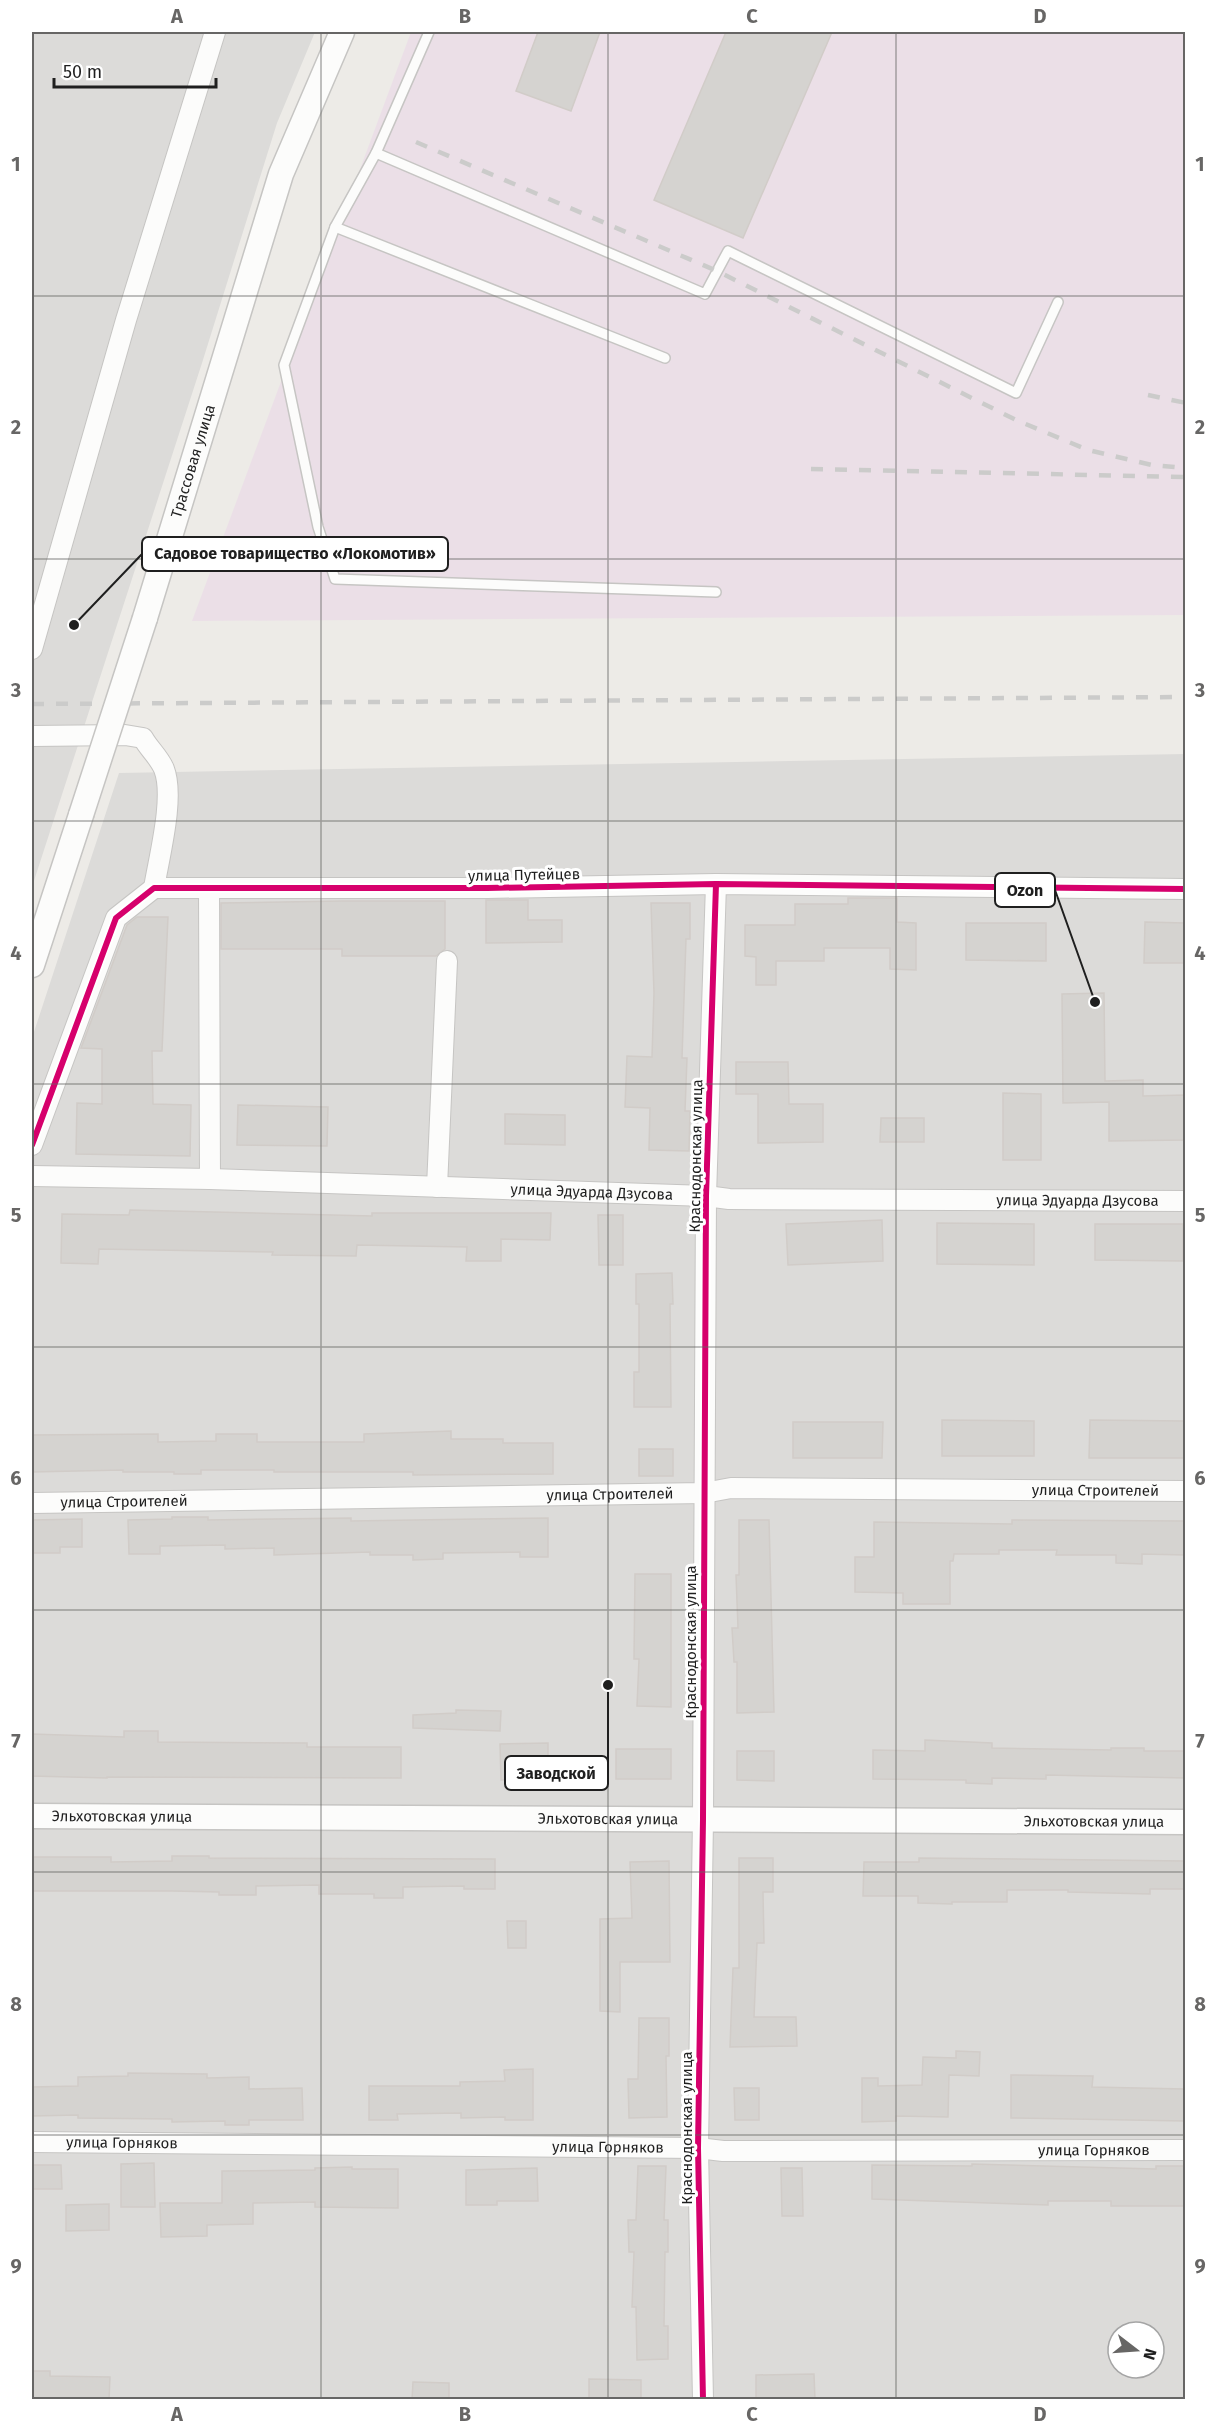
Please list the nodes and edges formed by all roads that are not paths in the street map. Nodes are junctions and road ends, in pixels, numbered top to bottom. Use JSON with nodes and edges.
{"nodes":[{"id":1,"x":215,"y":32,"type":"edge"},
{"id":2,"x":342,"y":32,"type":"edge"},
{"id":3,"x":429,"y":32,"type":"edge"},
{"id":4,"x":376,"y":153,"type":"junction"},
{"id":5,"x":335,"y":227,"type":"junction"},
{"id":6,"x":1058,"y":302,"type":"dead end"},
{"id":7,"x":665,"y":358,"type":"dead end"},
{"id":8,"x":716,"y":591,"type":"dead end"},
{"id":9,"x":32,"y":649,"type":"edge"},
{"id":10,"x":32,"y":736,"type":"edge"},
{"id":11,"x":716,"y":884,"type":"junction"},
{"id":12,"x":154,"y":888,"type":"junction"},
{"id":13,"x":209,"y":888,"type":"junction"},
{"id":14,"x":1185,"y":889,"type":"edge"},
{"id":15,"x":447,"y":961,"type":"dead end"},
{"id":16,"x":32,"y":964,"type":"edge"},
{"id":17,"x":32,"y":1145,"type":"edge"},
{"id":18,"x":32,"y":1176,"type":"edge"},
{"id":19,"x":210,"y":1179,"type":"junction"},
{"id":20,"x":437,"y":1187,"type":"junction"},
{"id":21,"x":706,"y":1196,"type":"junction"},
{"id":22,"x":1185,"y":1202,"type":"edge"},
{"id":23,"x":1185,"y":1491,"type":"edge"},
{"id":24,"x":704,"y":1493,"type":"junction"},
{"id":25,"x":32,"y":1503,"type":"edge"},
{"id":26,"x":32,"y":1816,"type":"edge"},
{"id":27,"x":703,"y":1819,"type":"junction"},
{"id":28,"x":1185,"y":1822,"type":"edge"},
{"id":29,"x":32,"y":2142,"type":"edge"},
{"id":30,"x":698,"y":2148,"type":"junction"},
{"id":31,"x":1185,"y":2150,"type":"edge"},
{"id":32,"x":703,"y":2400,"type":"edge"}],
"edges":[{"from":1,"to":9,"type":"street"},
{"from":2,"to":16,"type":"street","name":"Трассовая улица","bridge":true},
{"from":3,"to":4,"type":"lane"},
{"from":4,"to":5,"type":"lane"},
{"from":4,"to":6,"type":"lane"},
{"from":5,"to":7,"type":"lane"},
{"from":5,"to":8,"type":"lane"},
{"from":10,"to":12,"type":"street"},
{"from":11,"to":13,"type":"street","name":"улица Путейцев"},
{"from":11,"to":14,"type":"street","name":"улица Путейцев"},
{"from":11,"to":21,"type":"street","name":"Краснодонская улица"},
{"from":12,"to":13,"type":"street","name":"улица Путейцев"},
{"from":12,"to":17,"type":"street"},
{"from":13,"to":19,"type":"street"},
{"from":15,"to":20,"type":"street"},
{"from":18,"to":19,"type":"street","name":"улица Эдуарда Дзусова"},
{"from":19,"to":20,"type":"street","name":"улица Эдуарда Дзусова"},
{"from":20,"to":21,"type":"street","name":"улица Эдуарда Дзусова"},
{"from":21,"to":22,"type":"street","name":"улица Эдуарда Дзусова"},
{"from":21,"to":24,"type":"street","name":"Краснодонская улица"},
{"from":23,"to":24,"type":"street","name":"улица Строителей"},
{"from":24,"to":25,"type":"street","name":"улица Строителей"},
{"from":24,"to":27,"type":"street","name":"Краснодонская улица"},
{"from":26,"to":27,"type":"street","name":"Эльхотовская улица"},
{"from":27,"to":28,"type":"street","name":"Эльхотовская улица"},
{"from":27,"to":30,"type":"street","name":"Краснодонская улица"},
{"from":29,"to":30,"type":"street","name":"улица Горняков"},
{"from":30,"to":31,"type":"street","name":"улица Горняков"},
{"from":30,"to":32,"type":"street","name":"Краснодонская улица"}]}
